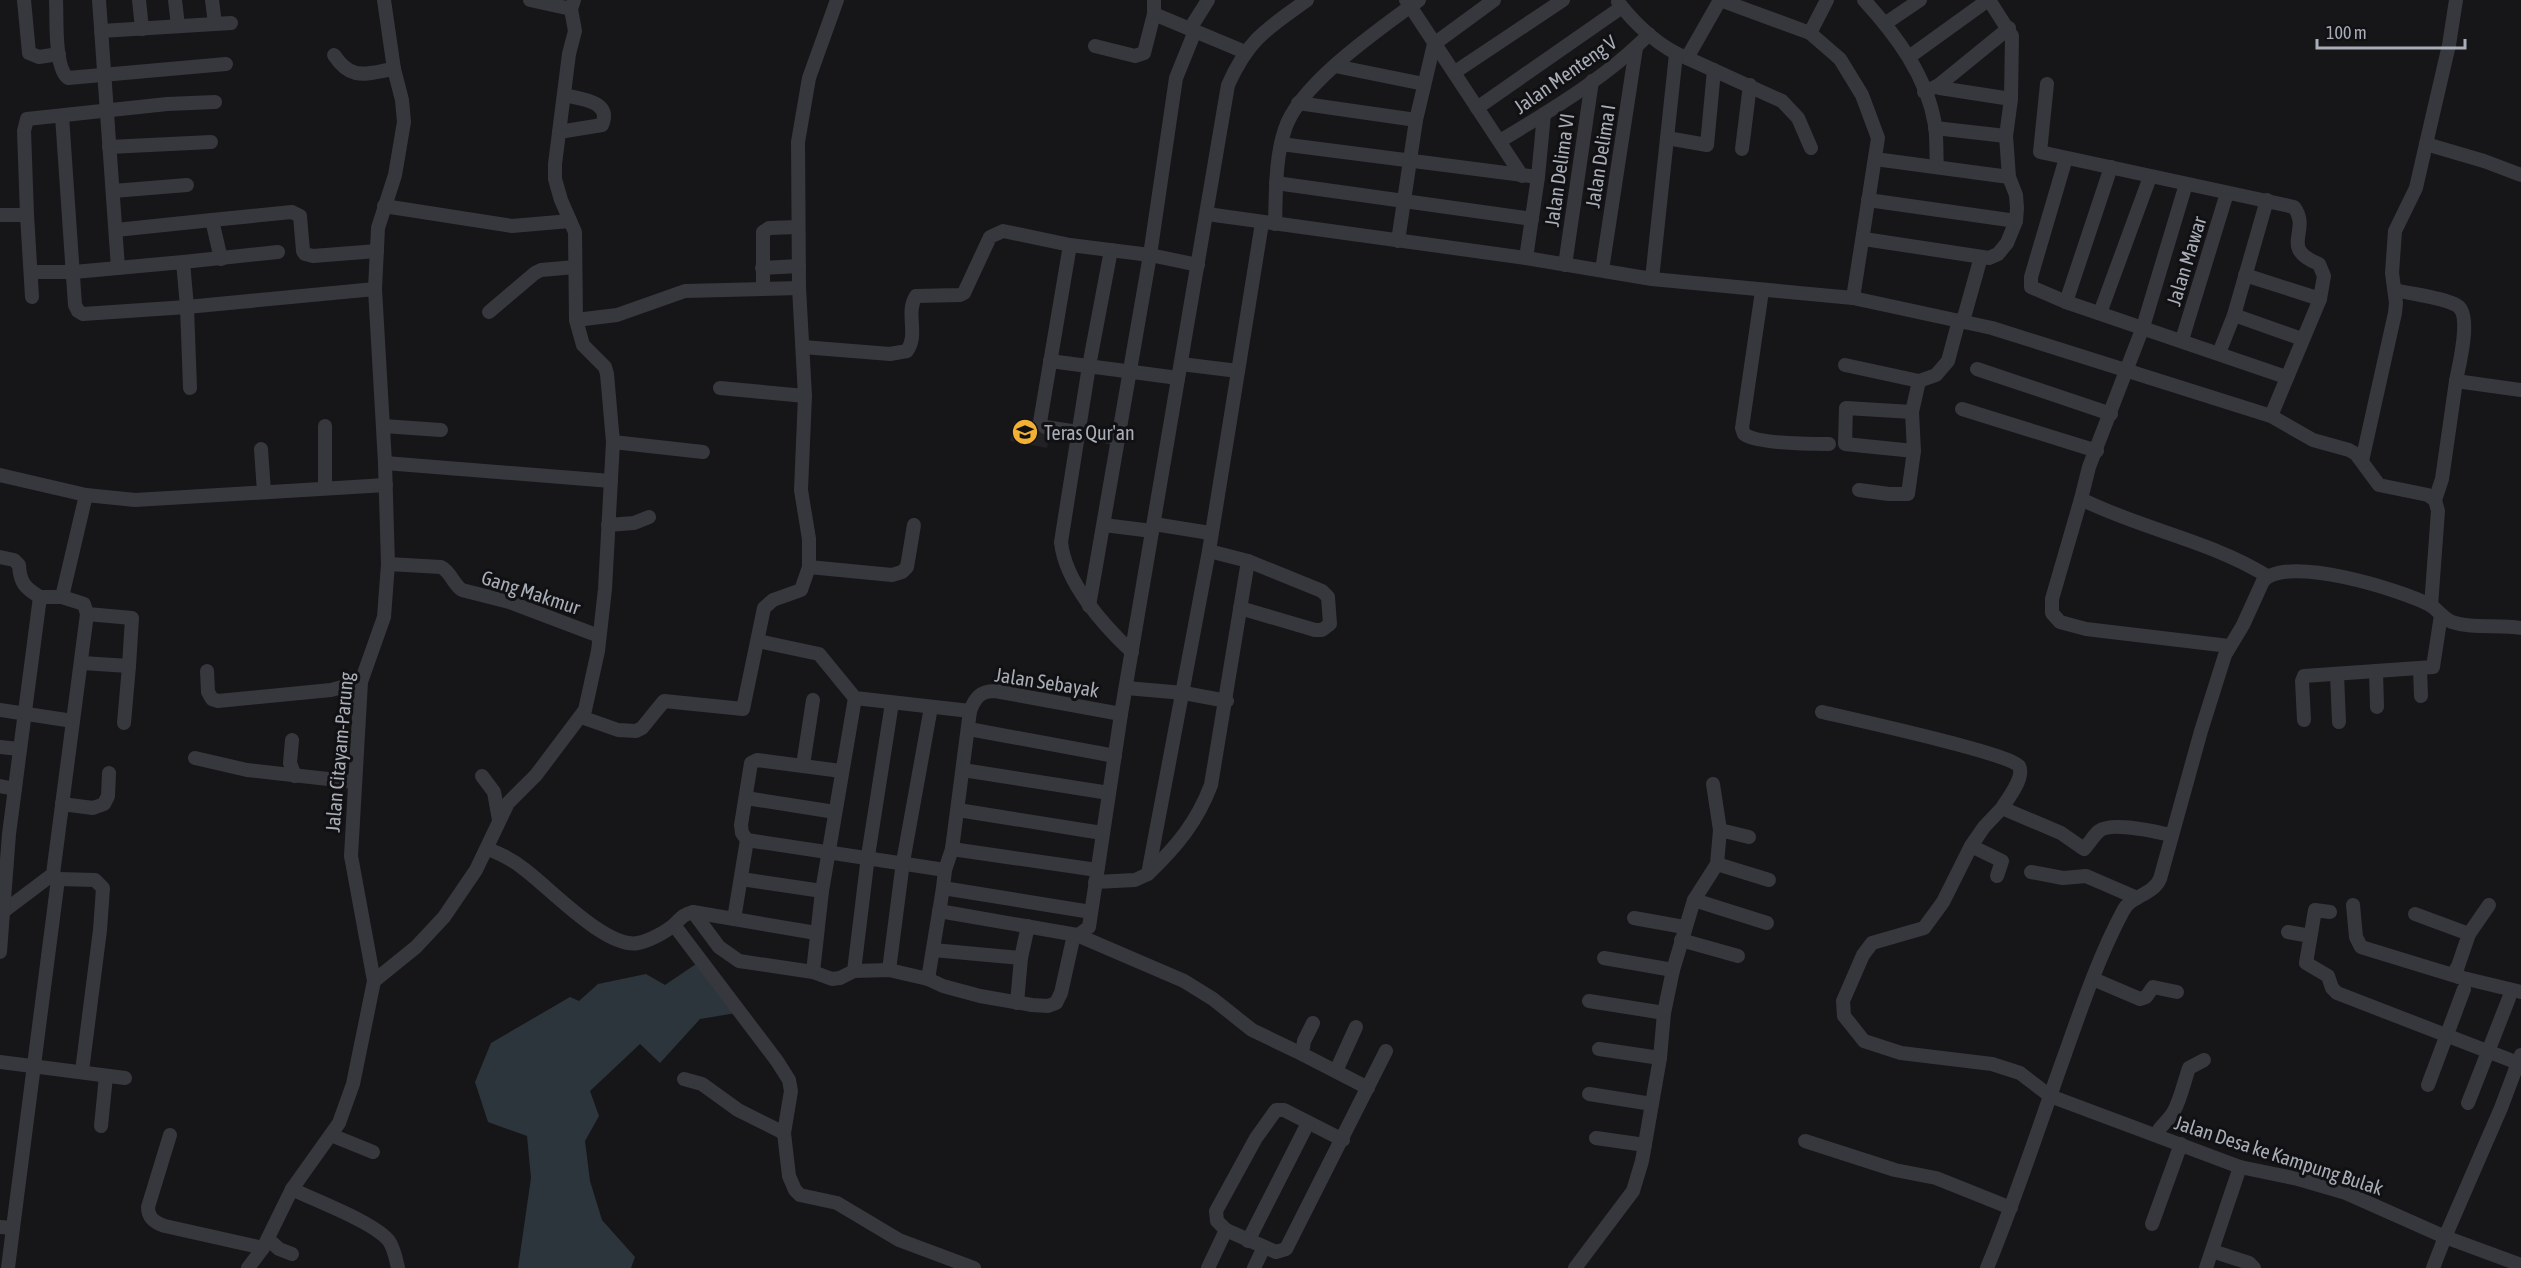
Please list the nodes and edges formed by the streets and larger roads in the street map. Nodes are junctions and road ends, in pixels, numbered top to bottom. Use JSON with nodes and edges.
{"nodes":[{"id":1,"x":24,"y":0,"type":"edge"},
{"id":2,"x":56,"y":0,"type":"edge"},
{"id":3,"x":99,"y":0,"type":"edge"},
{"id":4,"x":139,"y":0,"type":"edge"},
{"id":5,"x":175,"y":0,"type":"edge"},
{"id":6,"x":212,"y":0,"type":"edge"},
{"id":7,"x":384,"y":0,"type":"edge"},
{"id":8,"x":530,"y":0,"type":"edge"},
{"id":9,"x":837,"y":0,"type":"edge"},
{"id":10,"x":1208,"y":0,"type":"edge"},
{"id":11,"x":1307,"y":0,"type":"edge"},
{"id":12,"x":1494,"y":0,"type":"edge"},
{"id":13,"x":1563,"y":0,"type":"edge"},
{"id":14,"x":1720,"y":0,"type":"edge"},
{"id":15,"x":1827,"y":0,"type":"edge"},
{"id":16,"x":1864,"y":0,"type":"edge"},
{"id":17,"x":1920,"y":0,"type":"edge"},
{"id":18,"x":1988,"y":0,"type":"edge"},
{"id":19,"x":2456,"y":0,"type":"edge"},
{"id":20,"x":1412,"y":2,"type":"edge"},
{"id":21,"x":1619,"y":3,"type":"edge"},
{"id":22,"x":572,"y":5,"type":"edge"},
{"id":23,"x":1154,"y":7,"type":"edge"},
{"id":24,"x":231,"y":23,"type":"dead end"},
{"id":25,"x":1886,"y":23,"type":"junction"},
{"id":26,"x":215,"y":24,"type":"junction"},
{"id":27,"x":178,"y":26,"type":"junction"},
{"id":28,"x":2009,"y":28,"type":"junction"},
{"id":29,"x":142,"y":29,"type":"junction"},
{"id":30,"x":100,"y":31,"type":"junction"},
{"id":31,"x":1193,"y":31,"type":"junction"},
{"id":32,"x":1810,"y":33,"type":"junction"},
{"id":33,"x":1649,"y":34,"type":"junction"},
{"id":34,"x":1434,"y":44,"type":"junction"},
{"id":35,"x":1095,"y":46,"type":"dead end"},
{"id":36,"x":1636,"y":48,"type":"junction"},
{"id":37,"x":1245,"y":52,"type":"junction"},
{"id":38,"x":59,"y":54,"type":"junction"},
{"id":39,"x":334,"y":55,"type":"dead end"},
{"id":40,"x":1682,"y":56,"type":"junction"},
{"id":41,"x":1909,"y":57,"type":"junction"},
{"id":42,"x":226,"y":64,"type":"dead end"},
{"id":43,"x":1335,"y":66,"type":"junction"},
{"id":44,"x":394,"y":69,"type":"junction"},
{"id":45,"x":1714,"y":70,"type":"junction"},
{"id":46,"x":1455,"y":72,"type":"junction"},
{"id":47,"x":103,"y":75,"type":"junction"},
{"id":48,"x":1592,"y":81,"type":"junction"},
{"id":49,"x":1424,"y":84,"type":"junction"},
{"id":50,"x":2047,"y":84,"type":"dead end"},
{"id":51,"x":1939,"y":85,"type":"junction"},
{"id":52,"x":1750,"y":86,"type":"junction"},
{"id":53,"x":1924,"y":92,"type":"junction"},
{"id":54,"x":564,"y":94,"type":"junction"},
{"id":55,"x":2011,"y":99,"type":"junction"},
{"id":56,"x":215,"y":102,"type":"dead end"},
{"id":57,"x":1298,"y":103,"type":"junction"},
{"id":58,"x":1477,"y":108,"type":"junction"},
{"id":59,"x":106,"y":110,"type":"junction"},
{"id":60,"x":1544,"y":114,"type":"junction"},
{"id":61,"x":62,"y":116,"type":"junction"},
{"id":62,"x":1416,"y":120,"type":"junction"},
{"id":63,"x":1935,"y":128,"type":"junction"},
{"id":64,"x":559,"y":132,"type":"junction"},
{"id":65,"x":2006,"y":136,"type":"junction"},
{"id":66,"x":1667,"y":138,"type":"junction"},
{"id":67,"x":1500,"y":141,"type":"junction"},
{"id":68,"x":211,"y":142,"type":"dead end"},
{"id":69,"x":1281,"y":144,"type":"junction"},
{"id":70,"x":2426,"y":144,"type":"junction"},
{"id":71,"x":109,"y":147,"type":"junction"},
{"id":72,"x":1811,"y":148,"type":"dead end"},
{"id":73,"x":1742,"y":149,"type":"dead end"},
{"id":74,"x":2066,"y":158,"type":"junction"},
{"id":75,"x":1875,"y":159,"type":"junction"},
{"id":76,"x":1411,"y":162,"type":"junction"},
{"id":77,"x":1936,"y":167,"type":"junction"},
{"id":78,"x":2111,"y":167,"type":"junction"},
{"id":79,"x":2521,"y":175,"type":"edge"},
{"id":80,"x":1522,"y":176,"type":"junction"},
{"id":81,"x":1538,"y":177,"type":"junction"},
{"id":82,"x":2009,"y":177,"type":"junction"},
{"id":83,"x":2150,"y":177,"type":"junction"},
{"id":84,"x":1276,"y":183,"type":"junction"},
{"id":85,"x":2186,"y":184,"type":"junction"},
{"id":86,"x":187,"y":185,"type":"dead end"},
{"id":87,"x":113,"y":191,"type":"junction"},
{"id":88,"x":2227,"y":193,"type":"junction"},
{"id":89,"x":1868,"y":200,"type":"junction"},
{"id":90,"x":2267,"y":200,"type":"junction"},
{"id":91,"x":1405,"y":202,"type":"junction"},
{"id":92,"x":384,"y":206,"type":"junction"},
{"id":93,"x":1207,"y":214,"type":"junction"},
{"id":94,"x":0,"y":215,"type":"edge"},
{"id":95,"x":27,"y":215,"type":"junction"},
{"id":96,"x":1532,"y":219,"type":"junction"},
{"id":97,"x":213,"y":220,"type":"junction"},
{"id":98,"x":570,"y":221,"type":"junction"},
{"id":99,"x":2016,"y":221,"type":"junction"},
{"id":100,"x":1268,"y":223,"type":"junction"},
{"id":101,"x":798,"y":227,"type":"junction"},
{"id":102,"x":116,"y":230,"type":"junction"},
{"id":103,"x":1864,"y":239,"type":"junction"},
{"id":104,"x":1398,"y":241,"type":"junction"},
{"id":105,"x":1070,"y":245,"type":"junction"},
{"id":106,"x":1111,"y":250,"type":"junction"},
{"id":107,"x":376,"y":251,"type":"junction"},
{"id":108,"x":278,"y":252,"type":"dead end"},
{"id":109,"x":1150,"y":255,"type":"junction"},
{"id":110,"x":1981,"y":257,"type":"junction"},
{"id":111,"x":1526,"y":258,"type":"junction"},
{"id":112,"x":221,"y":259,"type":"junction"},
{"id":113,"x":183,"y":262,"type":"junction"},
{"id":114,"x":1197,"y":265,"type":"junction"},
{"id":115,"x":1565,"y":265,"type":"junction"},
{"id":116,"x":799,"y":266,"type":"junction"},
{"id":117,"x":575,"y":267,"type":"junction"},
{"id":118,"x":118,"y":268,"type":"junction"},
{"id":119,"x":762,"y":268,"type":"junction"},
{"id":120,"x":1602,"y":270,"type":"junction"},
{"id":121,"x":31,"y":272,"type":"junction"},
{"id":122,"x":74,"y":272,"type":"junction"},
{"id":123,"x":2245,"y":275,"type":"junction"},
{"id":124,"x":1652,"y":279,"type":"junction"},
{"id":125,"x":799,"y":288,"type":"junction"},
{"id":126,"x":375,"y":289,"type":"junction"},
{"id":127,"x":763,"y":289,"type":"junction"},
{"id":128,"x":2395,"y":290,"type":"junction"},
{"id":129,"x":1762,"y":291,"type":"junction"},
{"id":130,"x":32,"y":297,"type":"dead end"},
{"id":131,"x":1853,"y":298,"type":"junction"},
{"id":132,"x":2320,"y":299,"type":"junction"},
{"id":133,"x":2066,"y":302,"type":"junction"},
{"id":134,"x":187,"y":307,"type":"junction"},
{"id":135,"x":489,"y":312,"type":"dead end"},
{"id":136,"x":2100,"y":314,"type":"junction"},
{"id":137,"x":2234,"y":315,"type":"junction"},
{"id":138,"x":576,"y":320,"type":"junction"},
{"id":139,"x":1963,"y":321,"type":"junction"},
{"id":140,"x":2143,"y":327,"type":"junction"},
{"id":141,"x":2302,"y":339,"type":"junction"},
{"id":142,"x":2182,"y":340,"type":"junction"},
{"id":143,"x":803,"y":347,"type":"junction"},
{"id":144,"x":2219,"y":353,"type":"junction"},
{"id":145,"x":1050,"y":362,"type":"junction"},
{"id":146,"x":1181,"y":363,"type":"junction"},
{"id":147,"x":1845,"y":365,"type":"dead end"},
{"id":148,"x":1089,"y":366,"type":"junction"},
{"id":149,"x":1977,"y":369,"type":"dead end"},
{"id":150,"x":1130,"y":370,"type":"junction"},
{"id":151,"x":2128,"y":370,"type":"junction"},
{"id":152,"x":1238,"y":371,"type":"junction"},
{"id":153,"x":2286,"y":377,"type":"junction"},
{"id":154,"x":1178,"y":378,"type":"junction"},
{"id":155,"x":1919,"y":381,"type":"junction"},
{"id":156,"x":2456,"y":381,"type":"junction"},
{"id":157,"x":190,"y":388,"type":"dead end"},
{"id":158,"x":720,"y":388,"type":"dead end"},
{"id":159,"x":2521,"y":390,"type":"edge"},
{"id":160,"x":805,"y":396,"type":"junction"},
{"id":161,"x":1962,"y":409,"type":"dead end"},
{"id":162,"x":1912,"y":412,"type":"junction"},
{"id":163,"x":2111,"y":414,"type":"junction"},
{"id":164,"x":2271,"y":416,"type":"junction"},
{"id":165,"x":325,"y":426,"type":"dead end"},
{"id":166,"x":384,"y":426,"type":"junction"},
{"id":167,"x":441,"y":430,"type":"dead end"},
{"id":168,"x":1079,"y":432,"type":"junction"},
{"id":169,"x":1119,"y":438,"type":"junction"},
{"id":170,"x":613,"y":442,"type":"junction"},
{"id":171,"x":1829,"y":444,"type":"dead end"},
{"id":172,"x":261,"y":449,"type":"dead end"},
{"id":173,"x":1914,"y":451,"type":"junction"},
{"id":174,"x":2097,"y":451,"type":"junction"},
{"id":175,"x":703,"y":452,"type":"dead end"},
{"id":176,"x":2362,"y":461,"type":"junction"},
{"id":177,"x":385,"y":463,"type":"junction"},
{"id":178,"x":0,"y":475,"type":"edge"},
{"id":179,"x":611,"y":481,"type":"junction"},
{"id":180,"x":386,"y":485,"type":"junction"},
{"id":181,"x":325,"y":489,"type":"junction"},
{"id":182,"x":1859,"y":490,"type":"dead end"},
{"id":183,"x":264,"y":492,"type":"junction"},
{"id":184,"x":86,"y":495,"type":"junction"},
{"id":185,"x":2081,"y":499,"type":"junction"},
{"id":186,"x":2435,"y":500,"type":"junction"},
{"id":187,"x":649,"y":517,"type":"dead end"},
{"id":188,"x":608,"y":525,"type":"junction"},
{"id":189,"x":914,"y":525,"type":"dead end"},
{"id":190,"x":1104,"y":525,"type":"junction"},
{"id":191,"x":1153,"y":528,"type":"junction"},
{"id":192,"x":1210,"y":532,"type":"junction"},
{"id":193,"x":1209,"y":551,"type":"junction"},
{"id":194,"x":0,"y":557,"type":"edge"},
{"id":195,"x":1248,"y":561,"type":"junction"},
{"id":196,"x":388,"y":564,"type":"junction"},
{"id":197,"x":809,"y":567,"type":"junction"},
{"id":198,"x":2267,"y":576,"type":"junction"},
{"id":199,"x":40,"y":597,"type":"junction"},
{"id":200,"x":62,"y":597,"type":"junction"},
{"id":201,"x":1089,"y":606,"type":"junction"},
{"id":202,"x":1240,"y":608,"type":"junction"},
{"id":203,"x":2436,"y":610,"type":"junction"},
{"id":204,"x":87,"y":614,"type":"junction"},
{"id":205,"x":2521,"y":628,"type":"edge"},
{"id":206,"x":599,"y":636,"type":"junction"},
{"id":207,"x":758,"y":641,"type":"junction"},
{"id":208,"x":2229,"y":646,"type":"junction"},
{"id":209,"x":1132,"y":652,"type":"junction"},
{"id":210,"x":82,"y":663,"type":"junction"},
{"id":211,"x":129,"y":666,"type":"junction"},
{"id":212,"x":2420,"y":669,"type":"junction"},
{"id":213,"x":207,"y":671,"type":"dead end"},
{"id":214,"x":2376,"y":671,"type":"junction"},
{"id":215,"x":2337,"y":674,"type":"junction"},
{"id":216,"x":361,"y":682,"type":"junction"},
{"id":217,"x":1126,"y":688,"type":"junction"},
{"id":218,"x":1184,"y":693,"type":"junction"},
{"id":219,"x":2421,"y":696,"type":"dead end"},
{"id":220,"x":855,"y":698,"type":"junction"},
{"id":221,"x":813,"y":700,"type":"dead end"},
{"id":222,"x":1227,"y":701,"type":"junction"},
{"id":223,"x":892,"y":703,"type":"junction"},
{"id":224,"x":931,"y":707,"type":"junction"},
{"id":225,"x":2377,"y":707,"type":"dead end"},
{"id":226,"x":0,"y":710,"type":"edge"},
{"id":227,"x":970,"y":711,"type":"junction"},
{"id":228,"x":1822,"y":712,"type":"dead end"},
{"id":229,"x":25,"y":714,"type":"junction"},
{"id":230,"x":1121,"y":714,"type":"junction"},
{"id":231,"x":582,"y":717,"type":"junction"},
{"id":232,"x":2304,"y":720,"type":"dead end"},
{"id":233,"x":73,"y":721,"type":"junction"},
{"id":234,"x":2339,"y":722,"type":"dead end"},
{"id":235,"x":124,"y":723,"type":"dead end"},
{"id":236,"x":969,"y":729,"type":"junction"},
{"id":237,"x":292,"y":740,"type":"dead end"},
{"id":238,"x":0,"y":747,"type":"edge"},
{"id":239,"x":20,"y":749,"type":"junction"},
{"id":240,"x":1115,"y":756,"type":"junction"},
{"id":241,"x":195,"y":758,"type":"dead end"},
{"id":242,"x":803,"y":765,"type":"junction"},
{"id":243,"x":963,"y":770,"type":"junction"},
{"id":244,"x":841,"y":771,"type":"junction"},
{"id":245,"x":110,"y":773,"type":"dead end"},
{"id":246,"x":295,"y":776,"type":"junction"},
{"id":247,"x":482,"y":776,"type":"dead end"},
{"id":248,"x":355,"y":782,"type":"junction"},
{"id":249,"x":1713,"y":784,"type":"dead end"},
{"id":250,"x":0,"y":786,"type":"edge"},
{"id":251,"x":15,"y":789,"type":"junction"},
{"id":252,"x":1109,"y":793,"type":"junction"},
{"id":253,"x":746,"y":798,"type":"junction"},
{"id":254,"x":62,"y":804,"type":"junction"},
{"id":255,"x":2002,"y":808,"type":"junction"},
{"id":256,"x":958,"y":810,"type":"junction"},
{"id":257,"x":835,"y":812,"type":"junction"},
{"id":258,"x":499,"y":820,"type":"junction"},
{"id":259,"x":1720,"y":831,"type":"junction"},
{"id":260,"x":1102,"y":833,"type":"junction"},
{"id":261,"x":4,"y":834,"type":"edge"},
{"id":262,"x":2171,"y":835,"type":"junction"},
{"id":263,"x":1749,"y":837,"type":"dead end"},
{"id":264,"x":747,"y":840,"type":"junction"},
{"id":265,"x":1971,"y":846,"type":"junction"},
{"id":266,"x":488,"y":849,"type":"junction"},
{"id":267,"x":952,"y":849,"type":"junction"},
{"id":268,"x":2084,"y":849,"type":"junction"},
{"id":269,"x":829,"y":850,"type":"junction"},
{"id":270,"x":868,"y":856,"type":"junction"},
{"id":271,"x":903,"y":862,"type":"junction"},
{"id":272,"x":1717,"y":864,"type":"junction"},
{"id":273,"x":945,"y":870,"type":"junction"},
{"id":274,"x":2031,"y":872,"type":"dead end"},
{"id":275,"x":1148,"y":874,"type":"junction"},
{"id":276,"x":1096,"y":876,"type":"junction"},
{"id":277,"x":1997,"y":876,"type":"dead end"},
{"id":278,"x":2086,"y":876,"type":"junction"},
{"id":279,"x":56,"y":877,"type":"junction"},
{"id":280,"x":741,"y":879,"type":"junction"},
{"id":281,"x":1769,"y":880,"type":"dead end"},
{"id":282,"x":943,"y":888,"type":"junction"},
{"id":283,"x":822,"y":891,"type":"junction"},
{"id":284,"x":2138,"y":898,"type":"junction"},
{"id":285,"x":1694,"y":900,"type":"junction"},
{"id":286,"x":2353,"y":905,"type":"dead end"},
{"id":287,"x":2489,"y":905,"type":"dead end"},
{"id":288,"x":939,"y":911,"type":"junction"},
{"id":289,"x":2,"y":912,"type":"edge"},
{"id":290,"x":693,"y":912,"type":"junction"},
{"id":291,"x":1091,"y":912,"type":"junction"},
{"id":292,"x":2330,"y":912,"type":"dead end"},
{"id":293,"x":2415,"y":914,"type":"dead end"},
{"id":294,"x":1634,"y":918,"type":"dead end"},
{"id":295,"x":734,"y":919,"type":"junction"},
{"id":296,"x":1767,"y":923,"type":"dead end"},
{"id":297,"x":674,"y":925,"type":"junction"},
{"id":298,"x":1028,"y":927,"type":"junction"},
{"id":299,"x":2288,"y":932,"type":"dead end"},
{"id":300,"x":816,"y":933,"type":"junction"},
{"id":301,"x":1683,"y":934,"type":"junction"},
{"id":302,"x":2469,"y":934,"type":"junction"},
{"id":303,"x":1077,"y":935,"type":"junction"},
{"id":304,"x":2310,"y":936,"type":"junction"},
{"id":305,"x":933,"y":950,"type":"junction"},
{"id":306,"x":0,"y":952,"type":"edge"},
{"id":307,"x":2401,"y":954,"type":"dead end"},
{"id":308,"x":1738,"y":956,"type":"dead end"},
{"id":309,"x":1021,"y":958,"type":"junction"},
{"id":310,"x":1604,"y":958,"type":"dead end"},
{"id":311,"x":889,"y":970,"type":"junction"},
{"id":312,"x":1673,"y":970,"type":"junction"},
{"id":313,"x":854,"y":971,"type":"junction"},
{"id":314,"x":813,"y":972,"type":"junction"},
{"id":315,"x":2460,"y":978,"type":"junction"},
{"id":316,"x":928,"y":979,"type":"junction"},
{"id":317,"x":2093,"y":979,"type":"junction"},
{"id":318,"x":374,"y":981,"type":"junction"},
{"id":319,"x":2177,"y":992,"type":"dead end"},
{"id":320,"x":2515,"y":995,"type":"edge"},
{"id":321,"x":1589,"y":1001,"type":"dead end"},
{"id":322,"x":1017,"y":1003,"type":"junction"},
{"id":323,"x":1664,"y":1013,"type":"junction"},
{"id":324,"x":1312,"y":1023,"type":"dead end"},
{"id":325,"x":1356,"y":1027,"type":"dead end"},
{"id":326,"x":2447,"y":1035,"type":"junction"},
{"id":327,"x":1599,"y":1049,"type":"dead end"},
{"id":328,"x":2488,"y":1050,"type":"junction"},
{"id":329,"x":1386,"y":1051,"type":"dead end"},
{"id":330,"x":1302,"y":1054,"type":"junction"},
{"id":331,"x":1660,"y":1058,"type":"junction"},
{"id":332,"x":2520,"y":1059,"type":"edge"},
{"id":333,"x":2204,"y":1060,"type":"dead end"},
{"id":334,"x":0,"y":1062,"type":"edge"},
{"id":335,"x":35,"y":1065,"type":"junction"},
{"id":336,"x":82,"y":1071,"type":"junction"},
{"id":337,"x":1336,"y":1071,"type":"junction"},
{"id":338,"x":106,"y":1076,"type":"junction"},
{"id":339,"x":125,"y":1078,"type":"dead end"},
{"id":340,"x":684,"y":1079,"type":"dead end"},
{"id":341,"x":2428,"y":1085,"type":"dead end"},
{"id":342,"x":1368,"y":1088,"type":"junction"},
{"id":343,"x":1589,"y":1094,"type":"dead end"},
{"id":344,"x":2050,"y":1096,"type":"junction"},
{"id":345,"x":2468,"y":1103,"type":"dead end"},
{"id":346,"x":1652,"y":1104,"type":"junction"},
{"id":347,"x":1308,"y":1123,"type":"junction"},
{"id":348,"x":101,"y":1126,"type":"dead end"},
{"id":349,"x":784,"y":1133,"type":"junction"},
{"id":350,"x":170,"y":1135,"type":"dead end"},
{"id":351,"x":2156,"y":1135,"type":"junction"},
{"id":352,"x":331,"y":1136,"type":"junction"},
{"id":353,"x":1596,"y":1138,"type":"dead end"},
{"id":354,"x":1343,"y":1140,"type":"junction"},
{"id":355,"x":1805,"y":1141,"type":"dead end"},
{"id":356,"x":2181,"y":1144,"type":"junction"},
{"id":357,"x":1645,"y":1145,"type":"junction"},
{"id":358,"x":373,"y":1152,"type":"dead end"},
{"id":359,"x":2240,"y":1167,"type":"junction"},
{"id":360,"x":292,"y":1189,"type":"junction"},
{"id":361,"x":2011,"y":1208,"type":"junction"},
{"id":362,"x":2152,"y":1224,"type":"dead end"},
{"id":363,"x":7,"y":1228,"type":"edge"},
{"id":364,"x":1226,"y":1230,"type":"junction"},
{"id":365,"x":2445,"y":1237,"type":"junction"},
{"id":366,"x":1248,"y":1241,"type":"junction"},
{"id":367,"x":265,"y":1243,"type":"junction"},
{"id":368,"x":1264,"y":1247,"type":"junction"},
{"id":369,"x":2212,"y":1251,"type":"junction"},
{"id":370,"x":292,"y":1254,"type":"dead end"},
{"id":371,"x":2521,"y":1265,"type":"edge"},
{"id":372,"x":1580,"y":1266,"type":"edge"},
{"id":373,"x":8,"y":1268,"type":"edge"},
{"id":374,"x":248,"y":1268,"type":"edge"},
{"id":375,"x":398,"y":1268,"type":"edge"},
{"id":376,"x":974,"y":1268,"type":"edge"},
{"id":377,"x":1208,"y":1268,"type":"edge"},
{"id":378,"x":1254,"y":1268,"type":"edge"},
{"id":379,"x":1988,"y":1268,"type":"edge"},
{"id":380,"x":2206,"y":1268,"type":"edge"},
{"id":381,"x":2254,"y":1268,"type":"edge"},
{"id":382,"x":2433,"y":1268,"type":"edge"}],
"edges":[{"from":1,"to":38,"type":"street"},
{"from":2,"to":38,"type":"street"},
{"from":3,"to":30,"type":"street"},
{"from":4,"to":29,"type":"street"},
{"from":5,"to":27,"type":"street"},
{"from":6,"to":26,"type":"street"},
{"from":7,"to":44,"type":"street","name":"Jalan Citayam-Parung"},
{"from":8,"to":22,"type":"street"},
{"from":9,"to":101,"type":"street"},
{"from":10,"to":31,"type":"street"},
{"from":11,"to":37,"type":"street"},
{"from":12,"to":34,"type":"street"},
{"from":13,"to":46,"type":"street"},
{"from":14,"to":32,"type":"street"},
{"from":14,"to":40,"type":"street"},
{"from":15,"to":32,"type":"street"},
{"from":16,"to":25,"type":"street"},
{"from":17,"to":25,"type":"street"},
{"from":18,"to":28,"type":"street"},
{"from":18,"to":41,"type":"street"},
{"from":19,"to":70,"type":"street"},
{"from":20,"to":34,"type":"street"},
{"from":20,"to":43,"type":"street"},
{"from":21,"to":33,"type":"street"},
{"from":21,"to":58,"type":"street"},
{"from":22,"to":54,"type":"street"},
{"from":23,"to":31,"type":"street"},
{"from":23,"to":35,"type":"street"},
{"from":24,"to":26,"type":"street"},
{"from":25,"to":41,"type":"street"},
{"from":26,"to":27,"type":"street"},
{"from":27,"to":29,"type":"street"},
{"from":28,"to":51,"type":"street"},
{"from":28,"to":55,"type":"street"},
{"from":29,"to":30,"type":"street"},
{"from":30,"to":47,"type":"street"},
{"from":31,"to":37,"type":"street"},
{"from":31,"to":109,"type":"street"},
{"from":32,"to":75,"type":"street"},
{"from":33,"to":36,"type":"street","name":"Jalan Menteng V"},
{"from":33,"to":40,"type":"street"},
{"from":34,"to":46,"type":"street"},
{"from":34,"to":49,"type":"street"},
{"from":36,"to":48,"type":"street","name":"Jalan Menteng V"},
{"from":36,"to":120,"type":"street","name":"Jalan Delima I"},
{"from":37,"to":93,"type":"street"},
{"from":38,"to":47,"type":"street"},
{"from":39,"to":44,"type":"street"},
{"from":40,"to":45,"type":"street"},
{"from":40,"to":66,"type":"street"},
{"from":41,"to":53,"type":"street"},
{"from":42,"to":47,"type":"street"},
{"from":43,"to":49,"type":"street"},
{"from":43,"to":57,"type":"street"},
{"from":44,"to":92,"type":"street","name":"Jalan Citayam-Parung"},
{"from":45,"to":52,"type":"street"},
{"from":45,"to":66,"type":"street"},
{"from":46,"to":58,"type":"street"},
{"from":47,"to":59,"type":"street"},
{"from":48,"to":60,"type":"street","name":"Jalan Menteng V"},
{"from":48,"to":115,"type":"street","name":"Jalan Delima VI"},
{"from":49,"to":62,"type":"street"},
{"from":50,"to":74,"type":"street"},
{"from":51,"to":53,"type":"street"},
{"from":51,"to":55,"type":"street"},
{"from":52,"to":72,"type":"street"},
{"from":52,"to":73,"type":"street"},
{"from":53,"to":63,"type":"street"},
{"from":54,"to":64,"type":"street"},
{"from":54,"to":64,"type":"street"},
{"from":55,"to":65,"type":"street"},
{"from":56,"to":59,"type":"street"},
{"from":57,"to":62,"type":"street"},
{"from":57,"to":69,"type":"street"},
{"from":58,"to":67,"type":"street"},
{"from":59,"to":61,"type":"street"},
{"from":59,"to":71,"type":"street"},
{"from":60,"to":67,"type":"street","name":"Jalan Menteng V"},
{"from":60,"to":81,"type":"street"},
{"from":61,"to":95,"type":"street"},
{"from":61,"to":122,"type":"street"},
{"from":62,"to":76,"type":"street"},
{"from":63,"to":65,"type":"street"},
{"from":63,"to":77,"type":"street"},
{"from":64,"to":98,"type":"street"},
{"from":65,"to":82,"type":"street"},
{"from":66,"to":124,"type":"street"},
{"from":67,"to":80,"type":"street"},
{"from":68,"to":71,"type":"street"},
{"from":69,"to":76,"type":"street"},
{"from":69,"to":84,"type":"street"},
{"from":70,"to":79,"type":"street"},
{"from":70,"to":128,"type":"street"},
{"from":71,"to":87,"type":"street"},
{"from":74,"to":78,"type":"street"},
{"from":74,"to":133,"type":"street"},
{"from":75,"to":77,"type":"street"},
{"from":75,"to":89,"type":"street"},
{"from":76,"to":80,"type":"street"},
{"from":76,"to":91,"type":"street"},
{"from":77,"to":82,"type":"street"},
{"from":78,"to":83,"type":"street"},
{"from":78,"to":133,"type":"street"},
{"from":80,"to":81,"type":"street"},
{"from":81,"to":96,"type":"street"},
{"from":82,"to":99,"type":"street"},
{"from":83,"to":85,"type":"street"},
{"from":83,"to":136,"type":"street"},
{"from":84,"to":91,"type":"street"},
{"from":84,"to":100,"type":"street"},
{"from":85,"to":88,"type":"street"},
{"from":85,"to":140,"type":"street"},
{"from":86,"to":87,"type":"street"},
{"from":87,"to":102,"type":"street"},
{"from":88,"to":90,"type":"street"},
{"from":88,"to":142,"type":"street","name":"Jalan Mawar"},
{"from":89,"to":99,"type":"street"},
{"from":89,"to":103,"type":"street"},
{"from":90,"to":123,"type":"street"},
{"from":90,"to":132,"type":"street"},
{"from":91,"to":96,"type":"street"},
{"from":91,"to":104,"type":"street"},
{"from":92,"to":98,"type":"street"},
{"from":92,"to":107,"type":"street","name":"Jalan Citayam-Parung"},
{"from":93,"to":100,"type":"street"},
{"from":93,"to":114,"type":"street"},
{"from":94,"to":95,"type":"street"},
{"from":95,"to":121,"type":"street"},
{"from":96,"to":111,"type":"street"},
{"from":97,"to":102,"type":"street"},
{"from":97,"to":107,"type":"street"},
{"from":97,"to":112,"type":"street"},
{"from":98,"to":117,"type":"street"},
{"from":99,"to":110,"type":"street"},
{"from":100,"to":104,"type":"street"},
{"from":100,"to":152,"type":"street"},
{"from":101,"to":116,"type":"street"},
{"from":101,"to":119,"type":"street"},
{"from":102,"to":118,"type":"street"},
{"from":103,"to":110,"type":"street"},
{"from":103,"to":131,"type":"street"},
{"from":104,"to":111,"type":"street"},
{"from":105,"to":106,"type":"street"},
{"from":105,"to":143,"type":"street"},
{"from":105,"to":145,"type":"street"},
{"from":106,"to":109,"type":"street"},
{"from":106,"to":148,"type":"street"},
{"from":107,"to":126,"type":"street","name":"Jalan Citayam-Parung"},
{"from":108,"to":112,"type":"street"},
{"from":109,"to":114,"type":"street"},
{"from":109,"to":150,"type":"street"},
{"from":110,"to":139,"type":"street"},
{"from":111,"to":115,"type":"street"},
{"from":112,"to":113,"type":"street"},
{"from":113,"to":118,"type":"street"},
{"from":113,"to":134,"type":"street"},
{"from":114,"to":146,"type":"street"},
{"from":115,"to":120,"type":"street"},
{"from":116,"to":119,"type":"street"},
{"from":116,"to":125,"type":"street"},
{"from":117,"to":135,"type":"street"},
{"from":117,"to":138,"type":"street"},
{"from":118,"to":122,"type":"street"},
{"from":119,"to":127,"type":"street"},
{"from":120,"to":124,"type":"street"},
{"from":121,"to":122,"type":"street"},
{"from":121,"to":130,"type":"street"},
{"from":122,"to":134,"type":"street"},
{"from":123,"to":132,"type":"street"},
{"from":123,"to":137,"type":"street"},
{"from":124,"to":129,"type":"street"},
{"from":125,"to":127,"type":"street"},
{"from":125,"to":143,"type":"street"},
{"from":126,"to":134,"type":"street"},
{"from":126,"to":166,"type":"street","name":"Jalan Citayam-Parung"},
{"from":127,"to":138,"type":"street"},
{"from":128,"to":156,"type":"street"},
{"from":128,"to":176,"type":"street"},
{"from":129,"to":131,"type":"street"},
{"from":129,"to":171,"type":"street"},
{"from":131,"to":139,"type":"street"},
{"from":132,"to":141,"type":"street"},
{"from":133,"to":136,"type":"street"},
{"from":134,"to":157,"type":"street"},
{"from":136,"to":140,"type":"street"},
{"from":137,"to":141,"type":"street"},
{"from":137,"to":144,"type":"street"},
{"from":138,"to":170,"type":"street"},
{"from":139,"to":151,"type":"street"},
{"from":139,"to":155,"type":"street"},
{"from":140,"to":142,"type":"street"},
{"from":140,"to":151,"type":"street"},
{"from":141,"to":153,"type":"street"},
{"from":142,"to":144,"type":"street"},
{"from":143,"to":160,"type":"street"},
{"from":144,"to":153,"type":"street"},
{"from":145,"to":148,"type":"street"},
{"from":145,"to":168,"type":"street"},
{"from":146,"to":152,"type":"street"},
{"from":146,"to":154,"type":"street"},
{"from":147,"to":155,"type":"street"},
{"from":148,"to":150,"type":"street"},
{"from":148,"to":168,"type":"street"},
{"from":149,"to":163,"type":"street"},
{"from":150,"to":154,"type":"street"},
{"from":150,"to":169,"type":"street"},
{"from":151,"to":163,"type":"street"},
{"from":151,"to":164,"type":"street"},
{"from":152,"to":192,"type":"street"},
{"from":153,"to":164,"type":"street"},
{"from":154,"to":191,"type":"street"},
{"from":155,"to":162,"type":"street"},
{"from":156,"to":159,"type":"street"},
{"from":156,"to":186,"type":"street"},
{"from":158,"to":160,"type":"street"},
{"from":160,"to":197,"type":"street"},
{"from":161,"to":174,"type":"street"},
{"from":162,"to":173,"type":"street"},
{"from":162,"to":173,"type":"street"},
{"from":163,"to":174,"type":"street"},
{"from":164,"to":176,"type":"street"},
{"from":165,"to":181,"type":"street"},
{"from":166,"to":167,"type":"street"},
{"from":166,"to":177,"type":"street","name":"Jalan Citayam-Parung"},
{"from":168,"to":169,"type":"street"},
{"from":168,"to":201,"type":"street"},
{"from":169,"to":190,"type":"street"},
{"from":170,"to":175,"type":"street"},
{"from":170,"to":179,"type":"street"},
{"from":172,"to":183,"type":"street"},
{"from":173,"to":182,"type":"street"},
{"from":174,"to":185,"type":"street"},
{"from":176,"to":186,"type":"street"},
{"from":177,"to":179,"type":"street"},
{"from":177,"to":180,"type":"street","name":"Jalan Citayam-Parung"},
{"from":178,"to":184,"type":"street"},
{"from":179,"to":188,"type":"street"},
{"from":180,"to":181,"type":"street"},
{"from":180,"to":196,"type":"street","name":"Jalan Citayam-Parung"},
{"from":181,"to":183,"type":"street"},
{"from":183,"to":184,"type":"street"},
{"from":184,"to":200,"type":"street"},
{"from":185,"to":198,"type":"street"},
{"from":185,"to":208,"type":"street"},
{"from":186,"to":203,"type":"street"},
{"from":187,"to":188,"type":"street"},
{"from":188,"to":206,"type":"street"},
{"from":189,"to":197,"type":"street"},
{"from":190,"to":191,"type":"street"},
{"from":190,"to":201,"type":"street"},
{"from":191,"to":192,"type":"street"},
{"from":191,"to":209,"type":"street"},
{"from":192,"to":193,"type":"street"},
{"from":193,"to":195,"type":"street"},
{"from":193,"to":218,"type":"street"},
{"from":194,"to":199,"type":"street"},
{"from":195,"to":202,"type":"street"},
{"from":195,"to":202,"type":"street"},
{"from":196,"to":206,"type":"street","name":"Gang Makmur"},
{"from":196,"to":216,"type":"street","name":"Jalan Citayam-Parung"},
{"from":197,"to":207,"type":"street"},
{"from":198,"to":203,"type":"street"},
{"from":198,"to":208,"type":"street"},
{"from":199,"to":200,"type":"street"},
{"from":199,"to":229,"type":"street"},
{"from":200,"to":204,"type":"street"},
{"from":201,"to":209,"type":"street"},
{"from":202,"to":222,"type":"street"},
{"from":203,"to":205,"type":"street"},
{"from":203,"to":212,"type":"street"},
{"from":204,"to":210,"type":"street"},
{"from":204,"to":211,"type":"street"},
{"from":206,"to":231,"type":"street"},
{"from":207,"to":220,"type":"street"},
{"from":207,"to":231,"type":"street"},
{"from":208,"to":262,"type":"street"},
{"from":209,"to":217,"type":"street"},
{"from":210,"to":211,"type":"street"},
{"from":210,"to":233,"type":"street"},
{"from":211,"to":235,"type":"street"},
{"from":212,"to":214,"type":"street"},
{"from":212,"to":219,"type":"street"},
{"from":213,"to":216,"type":"street"},
{"from":214,"to":215,"type":"street"},
{"from":214,"to":225,"type":"street"},
{"from":215,"to":232,"type":"street"},
{"from":215,"to":234,"type":"street"},
{"from":216,"to":248,"type":"street","name":"Jalan Citayam-Parung"},
{"from":217,"to":218,"type":"street"},
{"from":217,"to":230,"type":"street"},
{"from":218,"to":222,"type":"street"},
{"from":218,"to":275,"type":"street"},
{"from":220,"to":223,"type":"street"},
{"from":220,"to":244,"type":"street"},
{"from":221,"to":242,"type":"street"},
{"from":222,"to":275,"type":"street"},
{"from":223,"to":224,"type":"street"},
{"from":223,"to":270,"type":"street"},
{"from":224,"to":227,"type":"street"},
{"from":224,"to":271,"type":"street"},
{"from":226,"to":229,"type":"street"},
{"from":227,"to":230,"type":"street","name":"Jalan Sebayak"},
{"from":227,"to":236,"type":"street"},
{"from":228,"to":255,"type":"street","name":"Jalan Desa ke Kampung Bulak"},
{"from":229,"to":233,"type":"street"},
{"from":229,"to":239,"type":"street"},
{"from":230,"to":240,"type":"street"},
{"from":231,"to":258,"type":"street"},
{"from":233,"to":254,"type":"street"},
{"from":236,"to":240,"type":"street"},
{"from":236,"to":243,"type":"street"},
{"from":237,"to":246,"type":"street"},
{"from":238,"to":239,"type":"street"},
{"from":239,"to":251,"type":"street"},
{"from":240,"to":252,"type":"street"},
{"from":241,"to":246,"type":"street"},
{"from":242,"to":244,"type":"street"},
{"from":242,"to":253,"type":"street"},
{"from":243,"to":252,"type":"street"},
{"from":243,"to":256,"type":"street"},
{"from":244,"to":257,"type":"street"},
{"from":245,"to":254,"type":"street"},
{"from":246,"to":248,"type":"street"},
{"from":247,"to":258,"type":"street"},
{"from":248,"to":318,"type":"street","name":"Jalan Citayam-Parung"},
{"from":249,"to":259,"type":"street"},
{"from":250,"to":251,"type":"street"},
{"from":251,"to":261,"type":"street"},
{"from":252,"to":260,"type":"street"},
{"from":253,"to":257,"type":"street"},
{"from":253,"to":264,"type":"street"},
{"from":254,"to":279,"type":"street"},
{"from":255,"to":265,"type":"street","name":"Jalan Desa ke Kampung Bulak"},
{"from":255,"to":268,"type":"street"},
{"from":256,"to":260,"type":"street"},
{"from":256,"to":267,"type":"street"},
{"from":257,"to":269,"type":"street"},
{"from":258,"to":266,"type":"street"},
{"from":259,"to":263,"type":"street"},
{"from":259,"to":272,"type":"street"},
{"from":260,"to":276,"type":"street"},
{"from":261,"to":289,"type":"street"},
{"from":262,"to":268,"type":"street"},
{"from":262,"to":284,"type":"street"},
{"from":264,"to":269,"type":"street"},
{"from":264,"to":280,"type":"street"},
{"from":265,"to":277,"type":"street"},
{"from":265,"to":344,"type":"street","name":"Jalan Desa ke Kampung Bulak"},
{"from":266,"to":297,"type":"street"},
{"from":266,"to":318,"type":"street"},
{"from":267,"to":273,"type":"street"},
{"from":267,"to":276,"type":"street"},
{"from":268,"to":278,"type":"street"},
{"from":269,"to":270,"type":"street"},
{"from":269,"to":283,"type":"street"},
{"from":270,"to":271,"type":"street"},
{"from":270,"to":313,"type":"street"},
{"from":271,"to":273,"type":"street"},
{"from":271,"to":311,"type":"street"},
{"from":272,"to":281,"type":"street"},
{"from":272,"to":285,"type":"street"},
{"from":273,"to":282,"type":"street"},
{"from":274,"to":278,"type":"street"},
{"from":275,"to":276,"type":"street"},
{"from":276,"to":291,"type":"street"},
{"from":278,"to":284,"type":"street"},
{"from":279,"to":289,"type":"street"},
{"from":279,"to":335,"type":"street"},
{"from":279,"to":336,"type":"street"},
{"from":280,"to":283,"type":"street"},
{"from":280,"to":295,"type":"street"},
{"from":282,"to":288,"type":"street"},
{"from":282,"to":291,"type":"street"},
{"from":283,"to":300,"type":"street"},
{"from":284,"to":317,"type":"street"},
{"from":285,"to":296,"type":"street"},
{"from":285,"to":301,"type":"street"},
{"from":286,"to":315,"type":"street"},
{"from":287,"to":302,"type":"street"},
{"from":288,"to":298,"type":"street"},
{"from":288,"to":305,"type":"street"},
{"from":289,"to":306,"type":"street"},
{"from":290,"to":295,"type":"street"},
{"from":290,"to":297,"type":"street"},
{"from":290,"to":314,"type":"street"},
{"from":291,"to":303,"type":"street"},
{"from":292,"to":304,"type":"street"},
{"from":293,"to":302,"type":"street"},
{"from":294,"to":301,"type":"street"},
{"from":295,"to":300,"type":"street"},
{"from":297,"to":349,"type":"street"},
{"from":298,"to":303,"type":"street"},
{"from":298,"to":309,"type":"street"},
{"from":299,"to":304,"type":"street"},
{"from":300,"to":314,"type":"street"},
{"from":301,"to":308,"type":"street"},
{"from":301,"to":312,"type":"street"},
{"from":302,"to":315,"type":"street"},
{"from":303,"to":322,"type":"street"},
{"from":303,"to":330,"type":"street"},
{"from":304,"to":326,"type":"street"},
{"from":305,"to":309,"type":"street"},
{"from":305,"to":316,"type":"street"},
{"from":307,"to":315,"type":"street"},
{"from":309,"to":322,"type":"street"},
{"from":310,"to":312,"type":"street"},
{"from":311,"to":313,"type":"street"},
{"from":311,"to":316,"type":"street"},
{"from":312,"to":323,"type":"street"},
{"from":313,"to":314,"type":"street"},
{"from":315,"to":320,"type":"street"},
{"from":315,"to":326,"type":"street"},
{"from":316,"to":322,"type":"street"},
{"from":317,"to":319,"type":"street"},
{"from":317,"to":344,"type":"street"},
{"from":318,"to":352,"type":"street","name":"Jalan Citayam-Parung"},
{"from":320,"to":328,"type":"street"},
{"from":321,"to":323,"type":"street"},
{"from":323,"to":331,"type":"street"},
{"from":324,"to":330,"type":"street"},
{"from":325,"to":337,"type":"street"},
{"from":326,"to":328,"type":"street"},
{"from":326,"to":341,"type":"street"},
{"from":327,"to":331,"type":"street"},
{"from":328,"to":332,"type":"street"},
{"from":328,"to":345,"type":"street"},
{"from":329,"to":342,"type":"street"},
{"from":330,"to":337,"type":"street"},
{"from":331,"to":346,"type":"street"},
{"from":332,"to":365,"type":"street"},
{"from":333,"to":351,"type":"street"},
{"from":334,"to":335,"type":"street"},
{"from":335,"to":336,"type":"street"},
{"from":335,"to":363,"type":"street"},
{"from":336,"to":338,"type":"street"},
{"from":337,"to":342,"type":"street"},
{"from":338,"to":339,"type":"street"},
{"from":338,"to":348,"type":"street"},
{"from":340,"to":349,"type":"street"},
{"from":342,"to":354,"type":"street"},
{"from":343,"to":346,"type":"street"},
{"from":344,"to":351,"type":"street","name":"Jalan Desa ke Kampung Bulak"},
{"from":344,"to":361,"type":"street"},
{"from":346,"to":357,"type":"street"},
{"from":347,"to":354,"type":"street"},
{"from":347,"to":364,"type":"street"},
{"from":347,"to":366,"type":"street"},
{"from":349,"to":376,"type":"street"},
{"from":350,"to":367,"type":"street"},
{"from":351,"to":356,"type":"street","name":"Jalan Desa ke Kampung Bulak"},
{"from":352,"to":358,"type":"street"},
{"from":352,"to":360,"type":"street","name":"Jalan Citayam-Parung"},
{"from":353,"to":357,"type":"street"},
{"from":354,"to":368,"type":"street"},
{"from":355,"to":361,"type":"street"},
{"from":356,"to":359,"type":"street","name":"Jalan Desa ke Kampung Bulak"},
{"from":356,"to":362,"type":"street"},
{"from":357,"to":372,"type":"street"},
{"from":359,"to":365,"type":"street","name":"Jalan Desa ke Kampung Bulak"},
{"from":359,"to":369,"type":"street"},
{"from":360,"to":367,"type":"street","name":"Jalan Citayam-Parung"},
{"from":360,"to":375,"type":"street"},
{"from":361,"to":379,"type":"street"},
{"from":363,"to":373,"type":"street"},
{"from":364,"to":366,"type":"street"},
{"from":364,"to":377,"type":"street"},
{"from":365,"to":371,"type":"street","name":"Jalan Desa ke Kampung Bulak"},
{"from":365,"to":382,"type":"street"},
{"from":366,"to":368,"type":"street"},
{"from":367,"to":370,"type":"street"},
{"from":367,"to":374,"type":"street","name":"Jalan Citayam-Parung"},
{"from":368,"to":378,"type":"street"},
{"from":369,"to":380,"type":"street"},
{"from":369,"to":381,"type":"street"}]}
